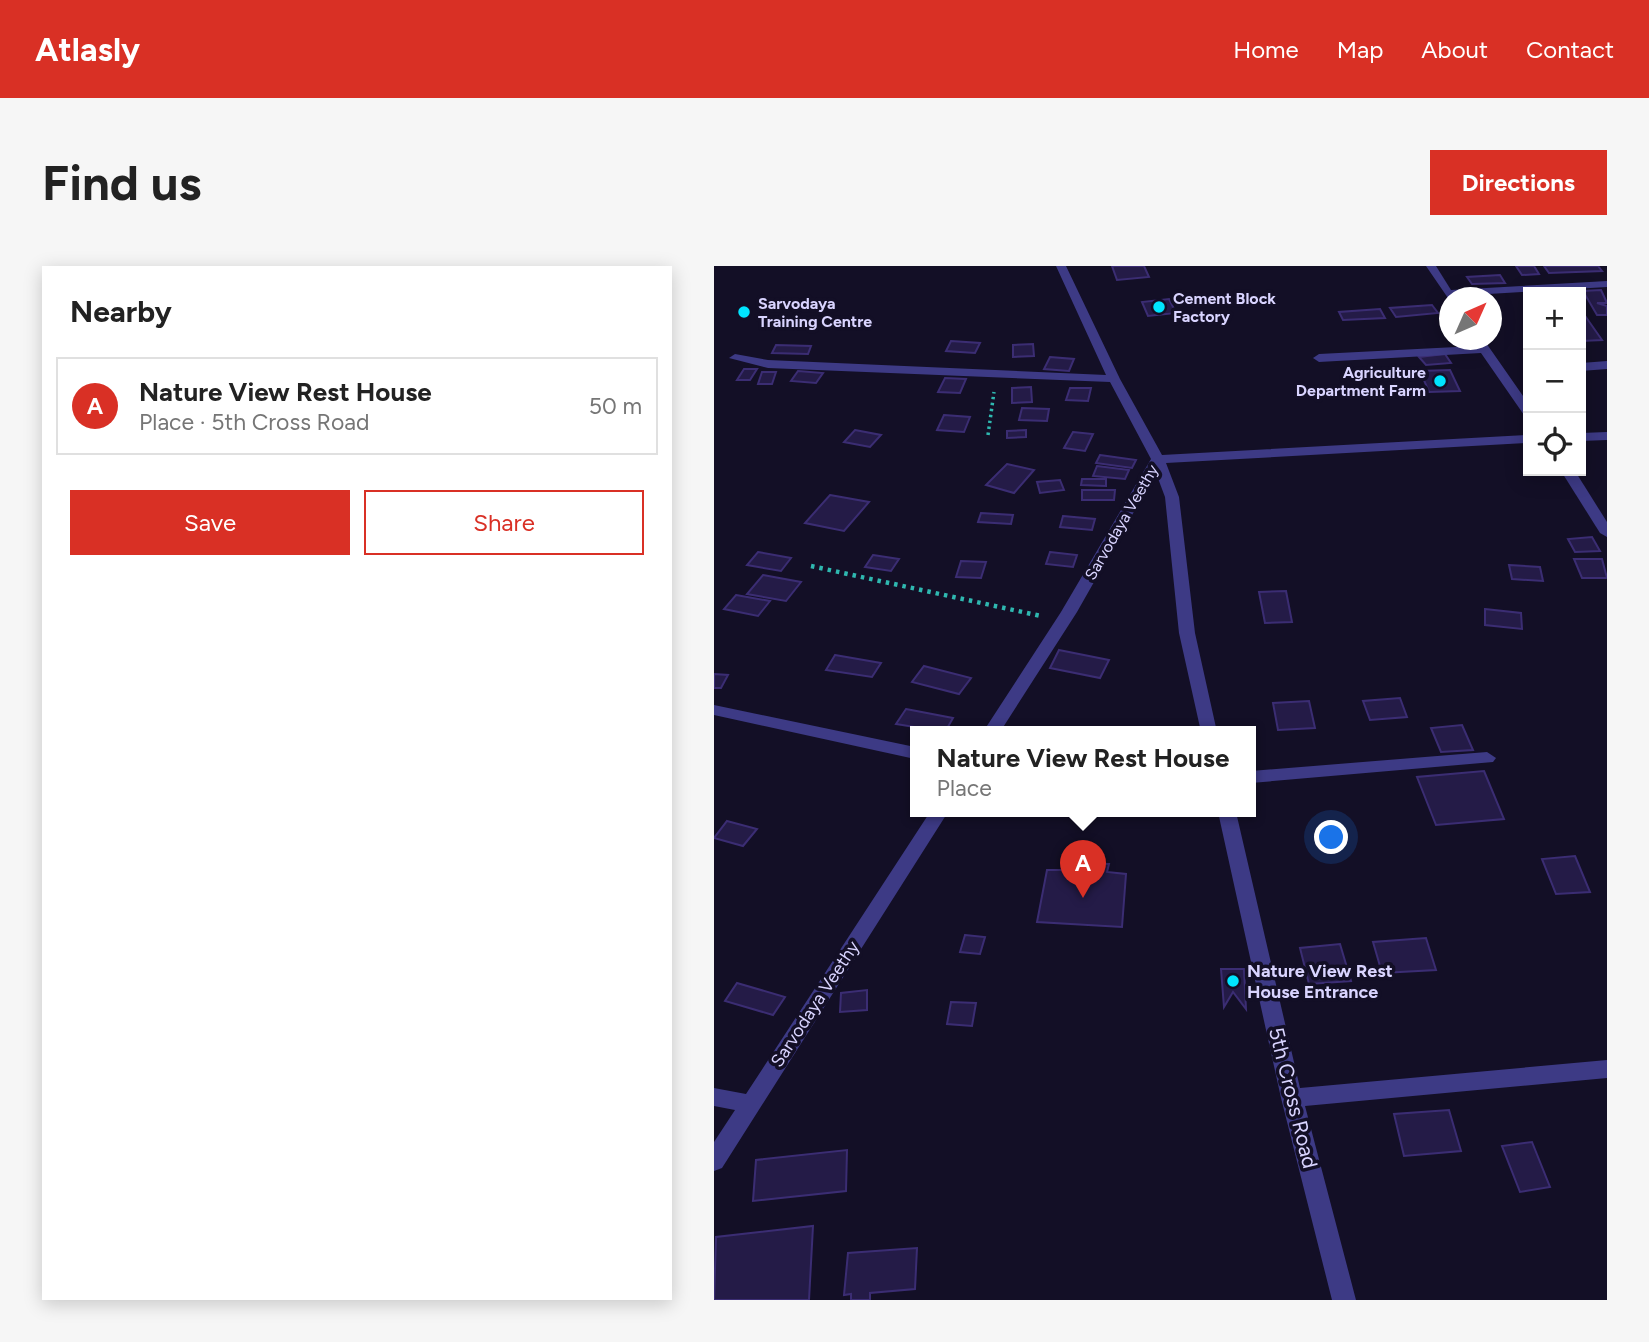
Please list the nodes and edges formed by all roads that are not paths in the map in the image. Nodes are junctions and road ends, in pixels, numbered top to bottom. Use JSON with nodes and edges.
{"nodes":[{"id":1,"x":1061,"y":266,"type":"edge"},
{"id":2,"x":1431,"y":266,"type":"edge"},
{"id":3,"x":1607,"y":284,"type":"edge"},
{"id":4,"x":1445,"y":287,"type":"edge"},
{"id":5,"x":1568,"y":287,"type":"edge"},
{"id":6,"x":1523,"y":290,"type":"edge"},
{"id":7,"x":1502,"y":292,"type":"edge"},
{"id":8,"x":1439,"y":348,"type":"edge"},
{"id":9,"x":1485,"y":350,"type":"edge"},
{"id":10,"x":735,"y":358,"type":"dead end"},
{"id":11,"x":1318,"y":358,"type":"dead end"},
{"id":12,"x":1586,"y":365,"type":"edge"},
{"id":13,"x":1607,"y":366,"type":"edge"},
{"id":14,"x":1114,"y":379,"type":"junction"},
{"id":15,"x":1523,"y":405,"type":"edge"},
{"id":16,"x":1607,"y":436,"type":"edge"},
{"id":17,"x":1586,"y":437,"type":"edge"},
{"id":18,"x":1523,"y":439,"type":"edge"},
{"id":19,"x":1158,"y":459,"type":"junction"},
{"id":20,"x":1571,"y":476,"type":"edge"},
{"id":21,"x":1607,"y":533,"type":"edge"},
{"id":22,"x":714,"y":710,"type":"edge"},
{"id":23,"x":995,"y":726,"type":"edge"},
{"id":24,"x":1208,"y":726,"type":"edge"},
{"id":25,"x":910,"y":752,"type":"edge"},
{"id":26,"x":1487,"y":758,"type":"dead end"},
{"id":27,"x":1256,"y":777,"type":"edge"},
{"id":28,"x":936,"y":817,"type":"edge"},
{"id":29,"x":1228,"y":817,"type":"edge"},
{"id":30,"x":1607,"y":1069,"type":"edge"},
{"id":31,"x":714,"y":1097,"type":"edge"},
{"id":32,"x":1292,"y":1098,"type":"junction"},
{"id":33,"x":751,"y":1104,"type":"junction"},
{"id":34,"x":714,"y":1161,"type":"edge"},
{"id":35,"x":1344,"y":1300,"type":"edge"}],
"edges":[{"from":1,"to":14,"type":"street","name":"Sarvodaya Veethy"},
{"from":2,"to":4,"type":"street"},
{"from":3,"to":5,"type":"street"},
{"from":6,"to":7,"type":"street"},
{"from":8,"to":11,"type":"street"},
{"from":9,"to":15,"type":"street"},
{"from":10,"to":14,"type":"street"},
{"from":12,"to":13,"type":"street"},
{"from":14,"to":19,"type":"street","name":"Sarvodaya Veethy"},
{"from":16,"to":17,"type":"street"},
{"from":18,"to":19,"type":"street"},
{"from":19,"to":23,"type":"street","name":"Sarvodaya Veethy"},
{"from":19,"to":24,"type":"street"},
{"from":20,"to":21,"type":"street"},
{"from":22,"to":25,"type":"street"},
{"from":26,"to":27,"type":"street"},
{"from":28,"to":33,"type":"street","name":"Sarvodaya Veethy"},
{"from":29,"to":32,"type":"street","name":"5th Cross Road"},
{"from":30,"to":32,"type":"street"},
{"from":31,"to":33,"type":"street"},
{"from":32,"to":35,"type":"street","name":"5th Cross Road"},
{"from":33,"to":34,"type":"street","name":"Sarvodaya Veethy"}]}
